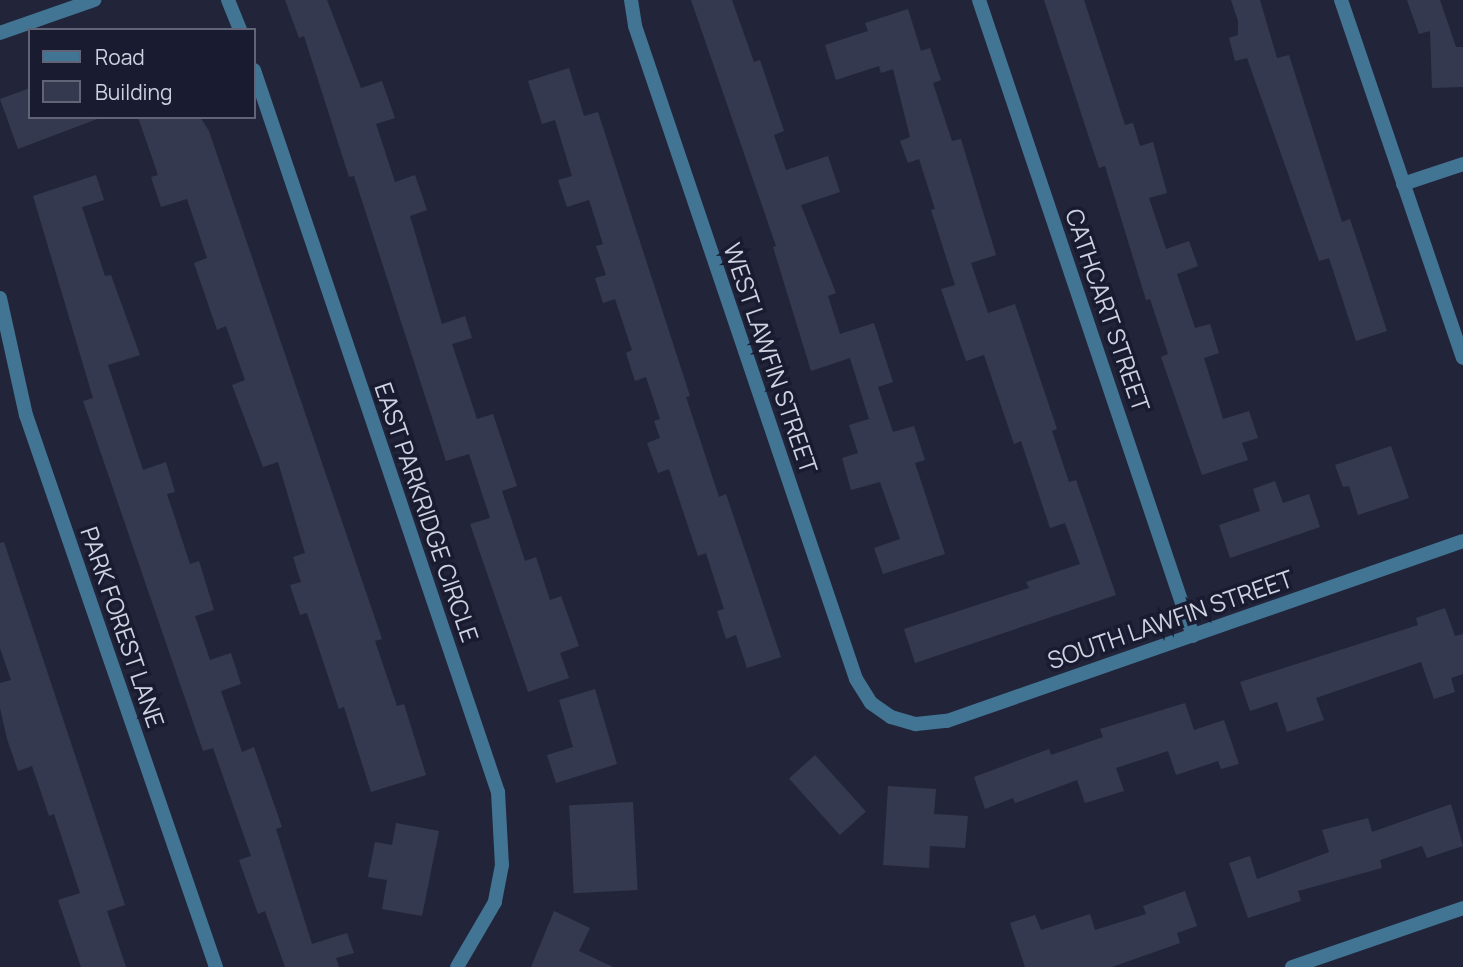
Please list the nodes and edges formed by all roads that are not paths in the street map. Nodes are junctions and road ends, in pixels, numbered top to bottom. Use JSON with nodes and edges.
{"nodes":[{"id":1,"x":94,"y":0,"type":"edge"},
{"id":2,"x":228,"y":0,"type":"edge"},
{"id":3,"x":631,"y":0,"type":"edge"},
{"id":4,"x":979,"y":0,"type":"edge"},
{"id":5,"x":1341,"y":0,"type":"edge"},
{"id":6,"x":239,"y":28,"type":"edge"},
{"id":7,"x":0,"y":33,"type":"edge"},
{"id":8,"x":256,"y":76,"type":"edge"},
{"id":9,"x":1463,"y":164,"type":"edge"},
{"id":10,"x":1403,"y":184,"type":"junction"},
{"id":11,"x":0,"y":298,"type":"edge"},
{"id":12,"x":1463,"y":358,"type":"edge"},
{"id":13,"x":1463,"y":541,"type":"edge"},
{"id":14,"x":1193,"y":636,"type":"junction"},
{"id":15,"x":891,"y":717,"type":"joint"},
{"id":16,"x":1463,"y":908,"type":"edge"},
{"id":17,"x":216,"y":967,"type":"edge"},
{"id":18,"x":457,"y":967,"type":"edge"},
{"id":19,"x":1292,"y":967,"type":"edge"}],
"edges":[{"from":1,"to":7,"type":"street"},
{"from":2,"to":6,"type":"street"},
{"from":3,"to":15,"type":"street","name":"WEST LAWFIN STREET"},
{"from":4,"to":14,"type":"street","name":"CATHCART STREET"},
{"from":5,"to":10,"type":"street"},
{"from":8,"to":18,"type":"street","name":"EAST PARKRIDGE CIRCLE"},
{"from":9,"to":10,"type":"street"},
{"from":10,"to":12,"type":"street"},
{"from":11,"to":17,"type":"street","name":"PARK FOREST LANE"},
{"from":13,"to":14,"type":"street","name":"SOUTH LAWFIN STREET"},
{"from":14,"to":15,"type":"street","name":"SOUTH LAWFIN STREET"},
{"from":16,"to":19,"type":"street"}]}
